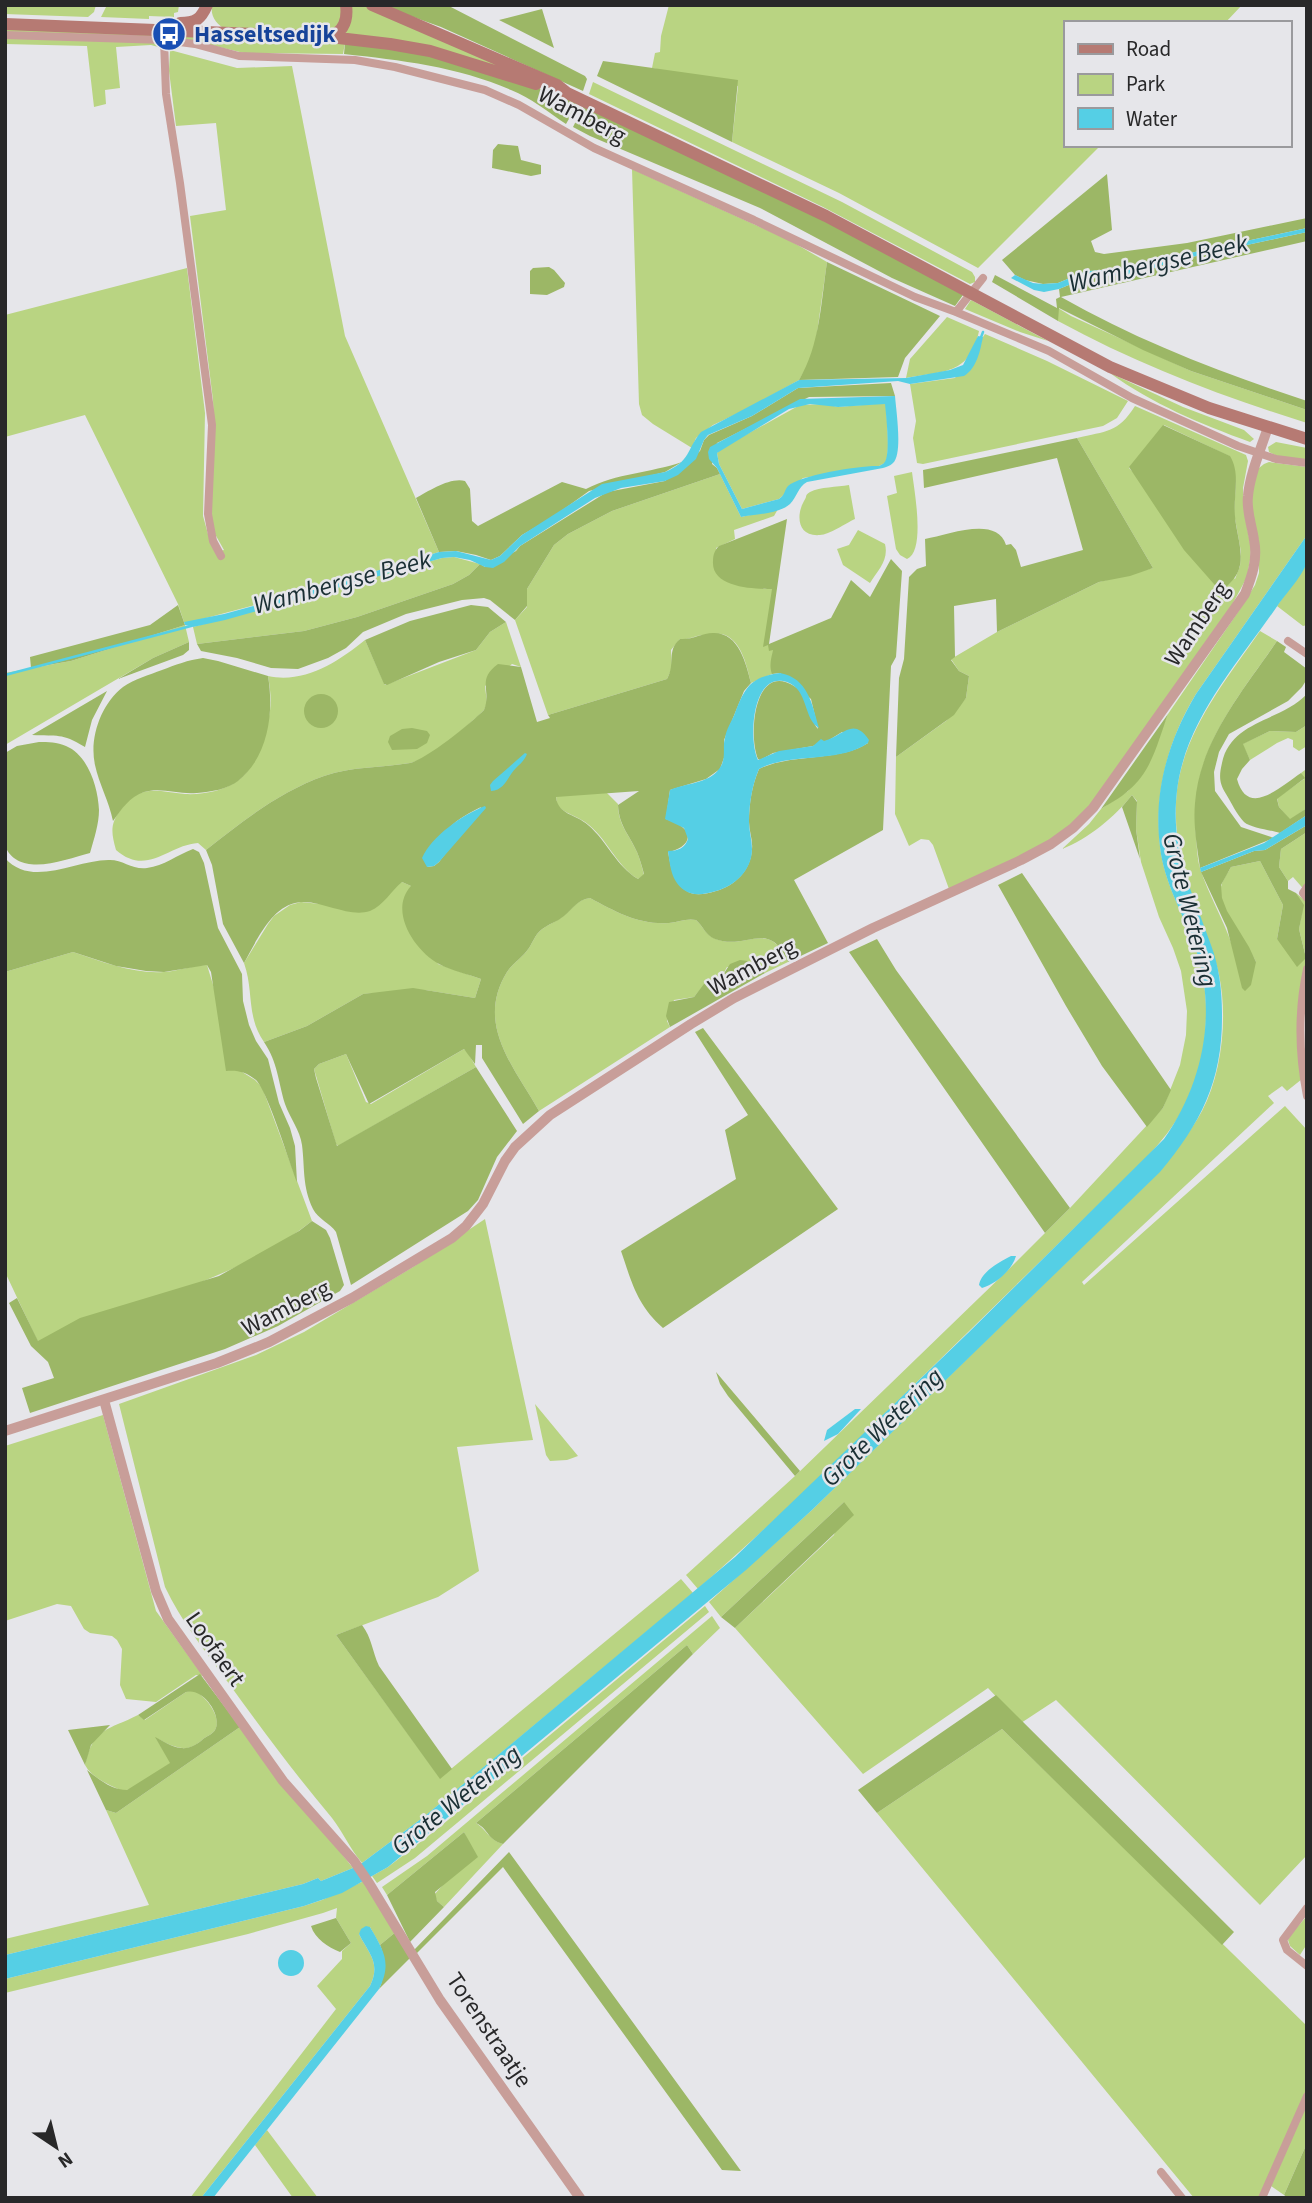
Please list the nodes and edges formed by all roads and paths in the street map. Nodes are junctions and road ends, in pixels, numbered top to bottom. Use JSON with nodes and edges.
{"nodes":[{"id":1,"x":207,"y":5,"type":"edge"},
{"id":2,"x":346,"y":5,"type":"edge"},
{"id":3,"x":372,"y":5,"type":"edge"},
{"id":4,"x":5,"y":16,"type":"edge"},
{"id":5,"x":5,"y":24,"type":"edge"},
{"id":6,"x":93,"y":28,"type":"junction"},
{"id":7,"x":221,"y":32,"type":"junction"},
{"id":8,"x":5,"y":35,"type":"edge"},
{"id":9,"x":330,"y":37,"type":"junction"},
{"id":10,"x":164,"y":40,"type":"junction"},
{"id":11,"x":567,"y":93,"type":"junction"},
{"id":12,"x":983,"y":278,"type":"dead end"},
{"id":13,"x":971,"y":292,"type":"junction"},
{"id":14,"x":956,"y":312,"type":"junction"},
{"id":15,"x":1268,"y":427,"type":"junction"},
{"id":16,"x":1307,"y":439,"type":"edge"},
{"id":17,"x":1259,"y":453,"type":"junction"},
{"id":18,"x":1307,"y":463,"type":"edge"},
{"id":19,"x":221,"y":556,"type":"dead end"},
{"id":20,"x":1288,"y":641,"type":"dead end"},
{"id":21,"x":1307,"y":654,"type":"edge"},
{"id":22,"x":1307,"y":887,"type":"edge"},
{"id":23,"x":1307,"y":898,"type":"edge"},
{"id":24,"x":1307,"y":969,"type":"edge"},
{"id":25,"x":1305,"y":1073,"type":"edge"},
{"id":26,"x":1307,"y":1096,"type":"edge"},
{"id":27,"x":108,"y":1399,"type":"junction"},
{"id":28,"x":5,"y":1431,"type":"edge"},
{"id":29,"x":369,"y":1883,"type":"joint"},
{"id":30,"x":1307,"y":1908,"type":"edge"},
{"id":31,"x":1307,"y":1953,"type":"edge"},
{"id":32,"x":1303,"y":1964,"type":"edge"},
{"id":33,"x":1307,"y":2096,"type":"edge"},
{"id":34,"x":1161,"y":2172,"type":"dead end"},
{"id":35,"x":580,"y":2198,"type":"edge"},
{"id":36,"x":1182,"y":2198,"type":"edge"},
{"id":37,"x":1262,"y":2198,"type":"edge"}],
"edges":[{"from":1,"to":6,"type":"main road"},
{"from":1,"to":7,"type":"main road"},
{"from":2,"to":9,"type":"main road"},
{"from":3,"to":11,"type":"main road","name":"Wamberg"},
{"from":4,"to":6,"type":"main road"},
{"from":5,"to":6,"type":"main road"},
{"from":6,"to":7,"type":"main road"},
{"from":6,"to":8,"type":"street"},
{"from":6,"to":10,"type":"street"},
{"from":7,"to":9,"type":"main road","name":"Wamberg"},
{"from":9,"to":11,"type":"main road","name":"Wamberg"},
{"from":10,"to":14,"type":"street","name":"Wamberg"},
{"from":10,"to":19,"type":"street"},
{"from":11,"to":13,"type":"main road","name":"Wamberg"},
{"from":12,"to":13,"type":"street"},
{"from":13,"to":14,"type":"street"},
{"from":13,"to":15,"type":"main road","name":"Wamberg"},
{"from":14,"to":17,"type":"street","name":"Wamberg"},
{"from":15,"to":16,"type":"main road"},
{"from":15,"to":17,"type":"street","name":"Wamberg"},
{"from":17,"to":18,"type":"street"},
{"from":17,"to":27,"type":"street","name":"Wamberg"},
{"from":20,"to":21,"type":"street"},
{"from":22,"to":23,"type":"street"},
{"from":24,"to":25,"type":"street"},
{"from":25,"to":26,"type":"street"},
{"from":27,"to":28,"type":"street"},
{"from":27,"to":29,"type":"street","name":"Loofaert"},
{"from":29,"to":35,"type":"street","name":"Torenstraatje"},
{"from":30,"to":32,"type":"street"},
{"from":31,"to":32,"type":"street"},
{"from":33,"to":37,"type":"street"},
{"from":34,"to":36,"type":"street"}]}
